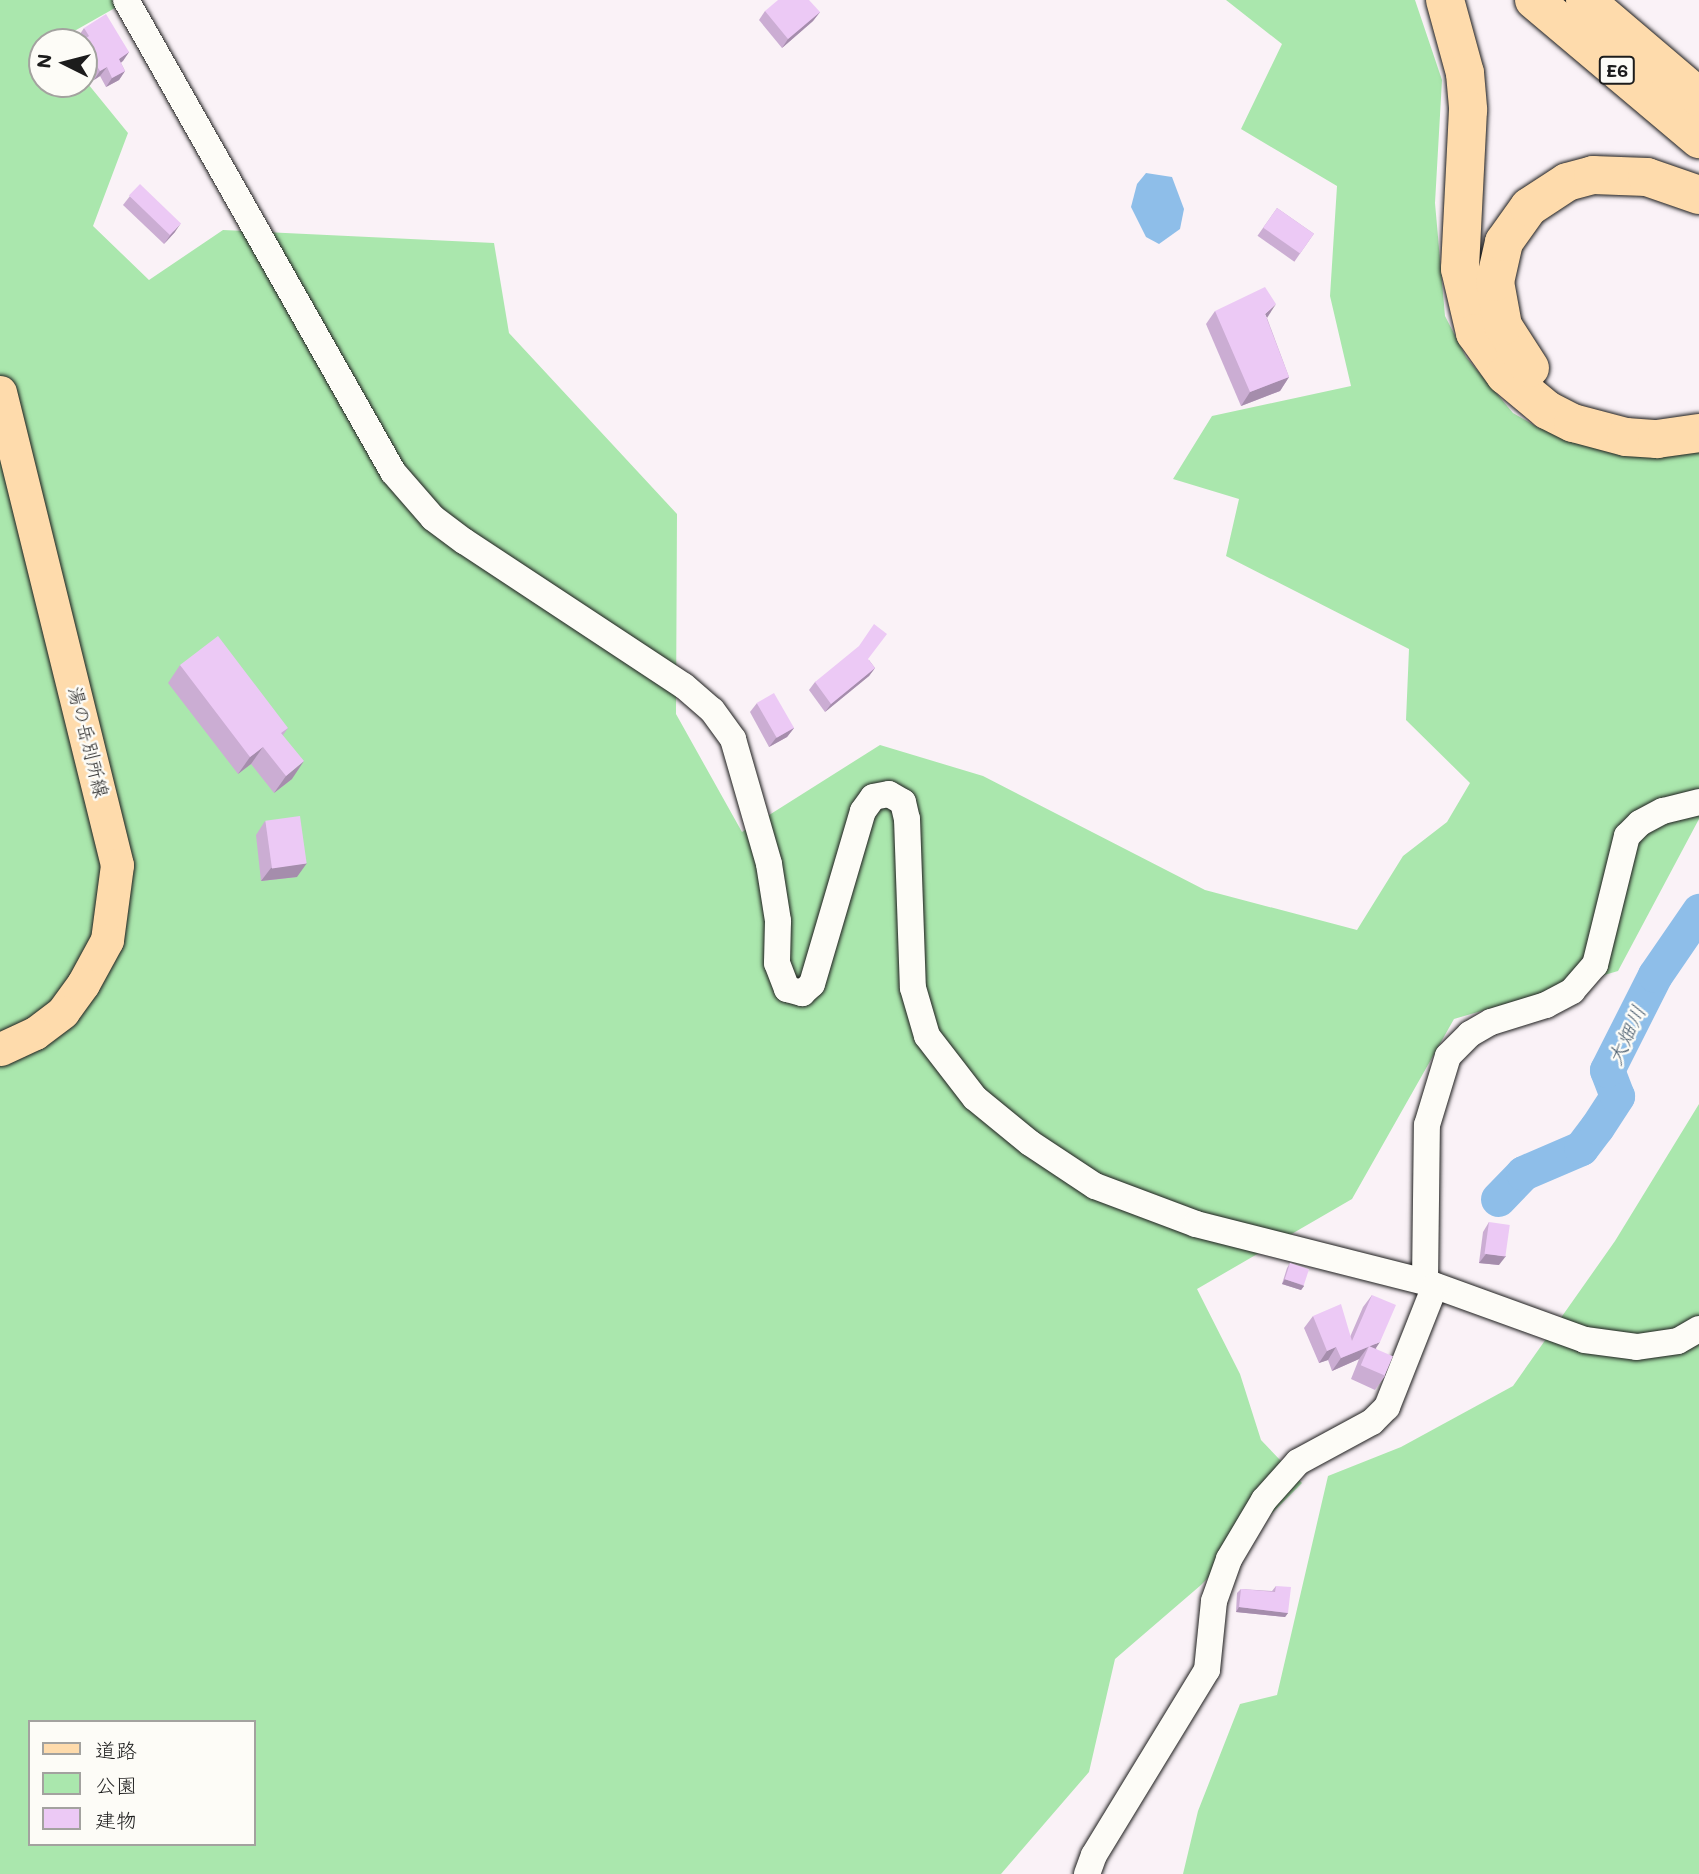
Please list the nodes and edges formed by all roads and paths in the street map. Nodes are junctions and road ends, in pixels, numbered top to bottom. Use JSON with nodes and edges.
{"nodes":[{"id":1,"x":126,"y":0,"type":"edge"},
{"id":2,"x":1445,"y":0,"type":"edge"},
{"id":3,"x":1534,"y":0,"type":"edge"},
{"id":4,"x":1585,"y":0,"type":"edge"},
{"id":5,"x":1699,"y":97,"type":"edge"},
{"id":6,"x":1699,"y":139,"type":"edge"},
{"id":7,"x":1699,"y":195,"type":"edge"},
{"id":8,"x":0,"y":392,"type":"edge"},
{"id":9,"x":1699,"y":412,"type":"edge"},
{"id":10,"x":1699,"y":433,"type":"edge"},
{"id":11,"x":1699,"y":802,"type":"edge"},
{"id":12,"x":0,"y":1049,"type":"edge"},
{"id":13,"x":1430,"y":1284,"type":"junction"},
{"id":14,"x":1699,"y":1329,"type":"edge"},
{"id":15,"x":1087,"y":1874,"type":"edge"}],
"edges":[{"from":1,"to":13,"type":"street"},
{"from":2,"to":10,"type":"highway"},
{"from":3,"to":6,"type":"highway","number":"E6"},
{"from":4,"to":5,"type":"highway","number":"E6"},
{"from":7,"to":9,"type":"highway"},
{"from":8,"to":12,"type":"main road","name":"湯の岳別所線"},
{"from":11,"to":13,"type":"street"},
{"from":13,"to":14,"type":"street"},
{"from":13,"to":15,"type":"street"}]}
